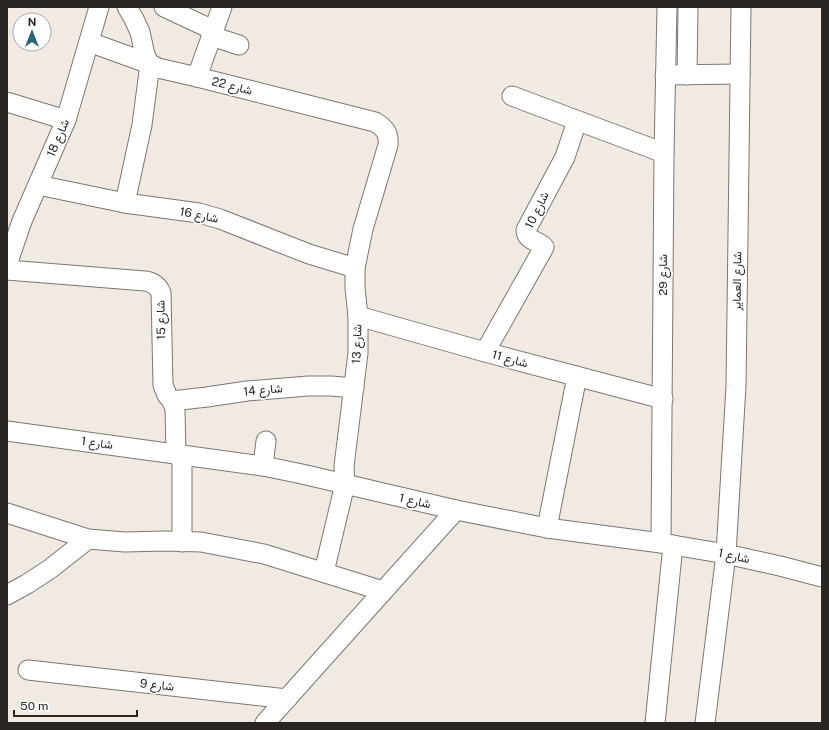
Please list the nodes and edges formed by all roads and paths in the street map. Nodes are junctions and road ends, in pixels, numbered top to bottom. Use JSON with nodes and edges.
{"nodes":[{"id":1,"x":99,"y":7,"type":"edge"},
{"id":2,"x":127,"y":7,"type":"edge"},
{"id":3,"x":164,"y":7,"type":"edge"},
{"id":4,"x":222,"y":7,"type":"edge"},
{"id":5,"x":667,"y":7,"type":"edge"},
{"id":6,"x":688,"y":7,"type":"edge"},
{"id":7,"x":741,"y":7,"type":"edge"},
{"id":8,"x":212,"y":33,"type":"junction"},
{"id":9,"x":89,"y":42,"type":"junction"},
{"id":10,"x":240,"y":45,"type":"dead end"},
{"id":11,"x":150,"y":64,"type":"junction"},
{"id":12,"x":740,"y":74,"type":"junction"},
{"id":13,"x":665,"y":75,"type":"junction"},
{"id":14,"x":687,"y":75,"type":"junction"},
{"id":15,"x":197,"y":77,"type":"junction"},
{"id":16,"x":512,"y":96,"type":"dead end"},
{"id":17,"x":7,"y":102,"type":"edge"},
{"id":18,"x":66,"y":120,"type":"junction"},
{"id":19,"x":577,"y":121,"type":"junction"},
{"id":20,"x":375,"y":122,"type":"joint"},
{"id":21,"x":664,"y":153,"type":"junction"},
{"id":22,"x":38,"y":185,"type":"junction"},
{"id":23,"x":125,"y":203,"type":"junction"},
{"id":24,"x":7,"y":265,"type":"edge"},
{"id":25,"x":355,"y":268,"type":"junction"},
{"id":26,"x":7,"y":270,"type":"edge"},
{"id":27,"x":358,"y":316,"type":"junction"},
{"id":28,"x":485,"y":352,"type":"junction"},
{"id":29,"x":577,"y":376,"type":"junction"},
{"id":30,"x":354,"y":388,"type":"junction"},
{"id":31,"x":663,"y":399,"type":"junction"},
{"id":32,"x":172,"y":401,"type":"junction"},
{"id":33,"x":7,"y":431,"type":"edge"},
{"id":34,"x":266,"y":441,"type":"dead end"},
{"id":35,"x":179,"y":455,"type":"junction"},
{"id":36,"x":263,"y":466,"type":"junction"},
{"id":37,"x":345,"y":484,"type":"junction"},
{"id":38,"x":456,"y":510,"type":"junction"},
{"id":39,"x":7,"y":513,"type":"edge"},
{"id":40,"x":547,"y":528,"type":"junction"},
{"id":41,"x":88,"y":539,"type":"junction"},
{"id":42,"x":182,"y":542,"type":"junction"},
{"id":43,"x":667,"y":544,"type":"junction"},
{"id":44,"x":726,"y":554,"type":"junction"},
{"id":45,"x":324,"y":572,"type":"junction"},
{"id":46,"x":822,"y":577,"type":"edge"},
{"id":47,"x":383,"y":591,"type":"junction"},
{"id":48,"x":7,"y":596,"type":"edge"},
{"id":49,"x":28,"y":670,"type":"dead end"},
{"id":50,"x":287,"y":699,"type":"junction"},
{"id":51,"x":265,"y":723,"type":"edge"},
{"id":52,"x":654,"y":723,"type":"edge"},
{"id":53,"x":705,"y":723,"type":"edge"}],
"edges":[{"from":1,"to":9,"type":"street","name":"شارع 18"},
{"from":2,"to":11,"type":"street"},
{"from":3,"to":8,"type":"street"},
{"from":4,"to":8,"type":"street"},
{"from":5,"to":13,"type":"street","name":"شارع 29"},
{"from":6,"to":14,"type":"street"},
{"from":7,"to":12,"type":"street","name":"شارع العماير"},
{"from":8,"to":10,"type":"street"},
{"from":8,"to":15,"type":"street"},
{"from":9,"to":11,"type":"street","name":"شارع 22"},
{"from":9,"to":18,"type":"street","name":"شارع 18"},
{"from":11,"to":15,"type":"street","name":"شارع 22"},
{"from":11,"to":23,"type":"street"},
{"from":12,"to":14,"type":"street"},
{"from":12,"to":44,"type":"street","name":"شارع العماير"},
{"from":13,"to":14,"type":"street"},
{"from":13,"to":21,"type":"street","name":"شارع 29"},
{"from":15,"to":20,"type":"street","name":"شارع 22"},
{"from":16,"to":19,"type":"street"},
{"from":17,"to":18,"type":"street"},
{"from":18,"to":22,"type":"street","name":"شارع 18"},
{"from":19,"to":21,"type":"street"},
{"from":19,"to":28,"type":"street","name":"شارع 10"},
{"from":20,"to":25,"type":"street","name":"شارع 13"},
{"from":21,"to":31,"type":"street","name":"شارع 29"},
{"from":22,"to":23,"type":"street","name":"شارع 16"},
{"from":22,"to":24,"type":"street","name":"شارع 18"},
{"from":23,"to":25,"type":"street","name":"شارع 16"},
{"from":25,"to":27,"type":"street","name":"شارع 13"},
{"from":26,"to":32,"type":"street","name":"شارع 15"},
{"from":27,"to":28,"type":"street","name":"شارع 11"},
{"from":27,"to":30,"type":"street","name":"شارع 13"},
{"from":28,"to":29,"type":"street","name":"شارع 11"},
{"from":29,"to":31,"type":"street","name":"شارع 11"},
{"from":29,"to":40,"type":"street"},
{"from":30,"to":32,"type":"street","name":"شارع 14"},
{"from":30,"to":37,"type":"street","name":"شارع 13"},
{"from":31,"to":43,"type":"street","name":"شارع 29"},
{"from":32,"to":35,"type":"street","name":"شارع 15"},
{"from":33,"to":35,"type":"street","name":"شارع 1"},
{"from":34,"to":36,"type":"street"},
{"from":35,"to":36,"type":"street","name":"شارع 1"},
{"from":35,"to":42,"type":"street","name":"شارع 15"},
{"from":36,"to":37,"type":"street","name":"شارع 1"},
{"from":37,"to":38,"type":"street","name":"شارع 1"},
{"from":37,"to":45,"type":"street","name":"شارع 13"},
{"from":38,"to":40,"type":"street","name":"شارع 1"},
{"from":38,"to":47,"type":"street"},
{"from":39,"to":41,"type":"street"},
{"from":40,"to":43,"type":"street","name":"شارع 1"},
{"from":41,"to":42,"type":"street"},
{"from":41,"to":48,"type":"street"},
{"from":42,"to":45,"type":"street"},
{"from":43,"to":44,"type":"street","name":"شارع 1"},
{"from":43,"to":52,"type":"street","name":"شارع 29"},
{"from":44,"to":46,"type":"street","name":"شارع 1"},
{"from":44,"to":53,"type":"street","name":"شارع العماير"},
{"from":45,"to":47,"type":"street"},
{"from":47,"to":50,"type":"street"},
{"from":49,"to":50,"type":"street","name":"شارع 9"},
{"from":50,"to":51,"type":"street"}]}
